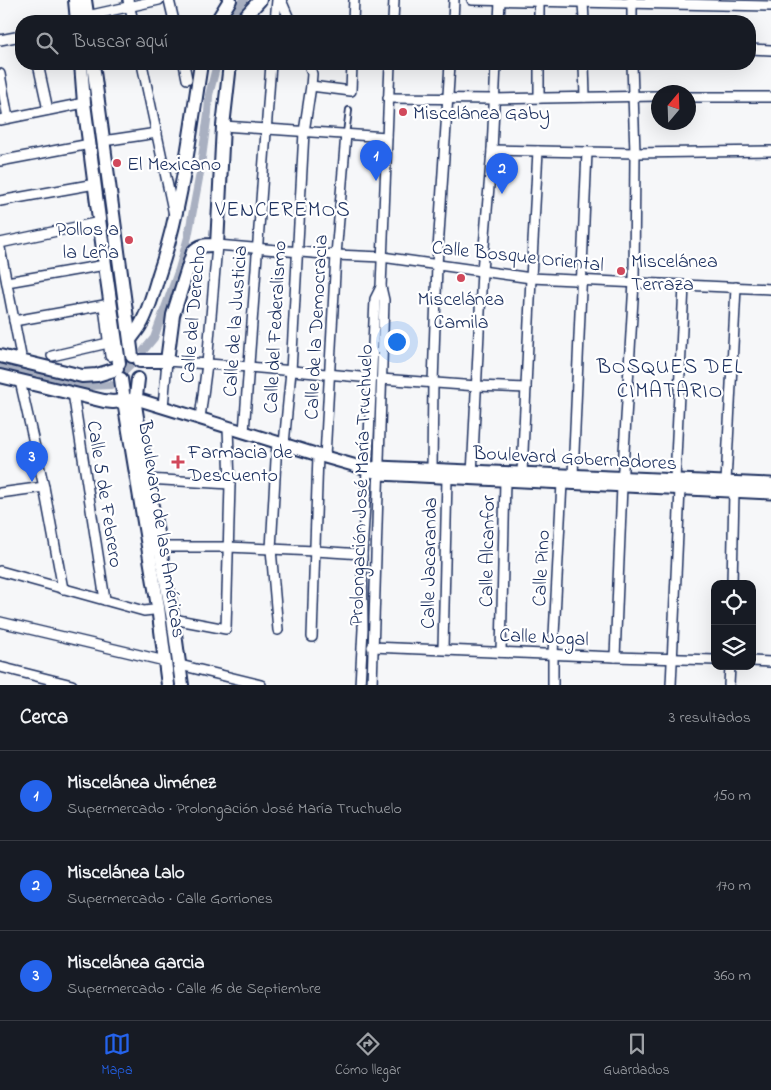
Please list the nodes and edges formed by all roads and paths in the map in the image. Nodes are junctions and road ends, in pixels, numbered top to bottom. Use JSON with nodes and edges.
{"nodes":[{"id":1,"x":75,"y":0,"type":"edge"},
{"id":2,"x":85,"y":0,"type":"edge"},
{"id":3,"x":159,"y":0,"type":"edge"},
{"id":4,"x":169,"y":0,"type":"edge"},
{"id":5,"x":230,"y":0,"type":"edge"},
{"id":6,"x":260,"y":0,"type":"edge"},
{"id":7,"x":276,"y":0,"type":"edge"},
{"id":8,"x":281,"y":0,"type":"edge"},
{"id":9,"x":354,"y":0,"type":"edge"},
{"id":10,"x":394,"y":0,"type":"edge"},
{"id":11,"x":454,"y":0,"type":"edge"},
{"id":12,"x":472,"y":0,"type":"edge"},
{"id":13,"x":500,"y":1,"type":"edge"},
{"id":14,"x":539,"y":1,"type":"edge"},
{"id":15,"x":583,"y":2,"type":"junction"},
{"id":16,"x":632,"y":2,"type":"edge"},
{"id":17,"x":695,"y":2,"type":"edge"},
{"id":18,"x":129,"y":3,"type":"edge"},
{"id":19,"x":742,"y":3,"type":"edge"},
{"id":20,"x":771,"y":6,"type":"edge"},
{"id":21,"x":82,"y":15,"type":"edge"},
{"id":22,"x":84,"y":15,"type":"edge"},
{"id":23,"x":97,"y":15,"type":"edge"},
{"id":24,"x":173,"y":15,"type":"edge"},
{"id":25,"x":221,"y":15,"type":"edge"},
{"id":26,"x":246,"y":15,"type":"edge"},
{"id":27,"x":275,"y":15,"type":"edge"},
{"id":28,"x":287,"y":15,"type":"edge"},
{"id":29,"x":353,"y":15,"type":"edge"},
{"id":30,"x":393,"y":15,"type":"edge"},
{"id":31,"x":453,"y":15,"type":"edge"},
{"id":32,"x":499,"y":15,"type":"edge"},
{"id":33,"x":539,"y":15,"type":"edge"},
{"id":34,"x":584,"y":15,"type":"edge"},
{"id":35,"x":632,"y":15,"type":"edge"},
{"id":36,"x":15,"y":37,"type":"edge"},
{"id":37,"x":0,"y":40,"type":"edge"},
{"id":38,"x":756,"y":49,"type":"edge"},
{"id":39,"x":771,"y":50,"type":"edge"},
{"id":40,"x":39,"y":70,"type":"edge"},
{"id":41,"x":81,"y":70,"type":"edge"},
{"id":42,"x":93,"y":70,"type":"edge"},
{"id":43,"x":143,"y":70,"type":"edge"},
{"id":44,"x":185,"y":70,"type":"edge"},
{"id":45,"x":200,"y":70,"type":"edge"},
{"id":46,"x":229,"y":70,"type":"edge"},
{"id":47,"x":271,"y":70,"type":"edge"},
{"id":48,"x":311,"y":70,"type":"edge"},
{"id":49,"x":352,"y":70,"type":"edge"},
{"id":50,"x":390,"y":70,"type":"edge"},
{"id":51,"x":450,"y":70,"type":"edge"},
{"id":52,"x":496,"y":70,"type":"edge"},
{"id":53,"x":539,"y":70,"type":"edge"},
{"id":54,"x":584,"y":70,"type":"edge"},
{"id":55,"x":632,"y":70,"type":"edge"},
{"id":56,"x":0,"y":74,"type":"edge"},
{"id":57,"x":187,"y":79,"type":"dead end"},
{"id":58,"x":311,"y":86,"type":"junction"},
{"id":59,"x":633,"y":96,"type":"junction"},
{"id":60,"x":651,"y":96,"type":"edge"},
{"id":61,"x":585,"y":97,"type":"junction"},
{"id":62,"x":696,"y":97,"type":"edge"},
{"id":63,"x":771,"y":97,"type":"edge"},
{"id":64,"x":388,"y":98,"type":"junction"},
{"id":65,"x":448,"y":98,"type":"junction"},
{"id":66,"x":539,"y":98,"type":"junction"},
{"id":67,"x":494,"y":99,"type":"junction"},
{"id":68,"x":84,"y":103,"type":"junction"},
{"id":69,"x":48,"y":110,"type":"junction"},
{"id":70,"x":349,"y":110,"type":"dead end"},
{"id":71,"x":4,"y":119,"type":"edge"},
{"id":72,"x":224,"y":126,"type":"junction"},
{"id":73,"x":266,"y":129,"type":"junction"},
{"id":74,"x":304,"y":132,"type":"junction"},
{"id":75,"x":157,"y":133,"type":"junction"},
{"id":76,"x":346,"y":134,"type":"junction"},
{"id":77,"x":387,"y":137,"type":"junction"},
{"id":78,"x":96,"y":143,"type":"junction"},
{"id":79,"x":492,"y":150,"type":"junction"},
{"id":80,"x":538,"y":151,"type":"junction"},
{"id":81,"x":771,"y":151,"type":"edge"},
{"id":82,"x":587,"y":152,"type":"junction"},
{"id":83,"x":635,"y":153,"type":"junction"},
{"id":84,"x":0,"y":161,"type":"edge"},
{"id":85,"x":95,"y":184,"type":"junction"},
{"id":86,"x":0,"y":201,"type":"edge"},
{"id":87,"x":175,"y":221,"type":"junction"},
{"id":88,"x":100,"y":222,"type":"junction"},
{"id":89,"x":0,"y":243,"type":"edge"},
{"id":90,"x":217,"y":245,"type":"junction"},
{"id":91,"x":0,"y":248,"type":"edge"},
{"id":92,"x":257,"y":249,"type":"junction"},
{"id":93,"x":296,"y":252,"type":"junction"},
{"id":94,"x":336,"y":255,"type":"junction"},
{"id":95,"x":382,"y":256,"type":"junction"},
{"id":96,"x":105,"y":265,"type":"junction"},
{"id":97,"x":438,"y":265,"type":"junction"},
{"id":98,"x":482,"y":271,"type":"junction"},
{"id":99,"x":531,"y":278,"type":"junction"},
{"id":100,"x":581,"y":281,"type":"junction"},
{"id":101,"x":7,"y":282,"type":"junction"},
{"id":102,"x":634,"y":282,"type":"junction"},
{"id":103,"x":684,"y":285,"type":"junction"},
{"id":104,"x":381,"y":287,"type":"junction"},
{"id":105,"x":736,"y":287,"type":"junction"},
{"id":106,"x":771,"y":288,"type":"edge"},
{"id":107,"x":107,"y":305,"type":"junction"},
{"id":108,"x":14,"y":321,"type":"junction"},
{"id":109,"x":130,"y":340,"type":"junction"},
{"id":110,"x":108,"y":343,"type":"junction"},
{"id":111,"x":0,"y":356,"type":"edge"},
{"id":112,"x":52,"y":356,"type":"dead end"},
{"id":113,"x":136,"y":359,"type":"junction"},
{"id":114,"x":22,"y":361,"type":"junction"},
{"id":115,"x":167,"y":361,"type":"junction"},
{"id":116,"x":207,"y":364,"type":"junction"},
{"id":117,"x":117,"y":366,"type":"junction"},
{"id":118,"x":249,"y":367,"type":"junction"},
{"id":119,"x":291,"y":371,"type":"junction"},
{"id":120,"x":330,"y":374,"type":"junction"},
{"id":121,"x":0,"y":376,"type":"edge"},
{"id":122,"x":371,"y":378,"type":"junction"},
{"id":123,"x":381,"y":378,"type":"junction"},
{"id":124,"x":138,"y":379,"type":"junction"},
{"id":125,"x":20,"y":381,"type":"junction"},
{"id":126,"x":433,"y":383,"type":"junction"},
{"id":127,"x":477,"y":386,"type":"junction"},
{"id":128,"x":526,"y":388,"type":"junction"},
{"id":129,"x":73,"y":394,"type":"junction"},
{"id":130,"x":130,"y":400,"type":"junction"},
{"id":131,"x":163,"y":407,"type":"junction"},
{"id":132,"x":200,"y":418,"type":"junction"},
{"id":133,"x":228,"y":427,"type":"junction"},
{"id":134,"x":244,"y":432,"type":"junction"},
{"id":135,"x":281,"y":443,"type":"junction"},
{"id":136,"x":322,"y":456,"type":"junction"},
{"id":137,"x":432,"y":469,"type":"junction"},
{"id":138,"x":374,"y":470,"type":"junction"},
{"id":139,"x":522,"y":473,"type":"junction"},
{"id":140,"x":472,"y":475,"type":"junction"},
{"id":141,"x":573,"y":475,"type":"junction"},
{"id":142,"x":147,"y":478,"type":"junction"},
{"id":143,"x":447,"y":478,"type":"junction"},
{"id":144,"x":505,"y":480,"type":"junction"},
{"id":145,"x":623,"y":482,"type":"junction"},
{"id":146,"x":726,"y":482,"type":"junction"},
{"id":147,"x":562,"y":483,"type":"junction"},
{"id":148,"x":230,"y":484,"type":"junction"},
{"id":149,"x":677,"y":484,"type":"junction"},
{"id":150,"x":771,"y":484,"type":"edge"},
{"id":151,"x":44,"y":488,"type":"junction"},
{"id":152,"x":734,"y":491,"type":"junction"},
{"id":153,"x":0,"y":493,"type":"edge"},
{"id":154,"x":771,"y":493,"type":"edge"},
{"id":155,"x":154,"y":547,"type":"junction"},
{"id":156,"x":228,"y":547,"type":"junction"},
{"id":157,"x":271,"y":549,"type":"junction"},
{"id":158,"x":315,"y":551,"type":"junction"},
{"id":159,"x":362,"y":554,"type":"junction"},
{"id":160,"x":0,"y":571,"type":"edge"},
{"id":161,"x":732,"y":580,"type":"edge"},
{"id":162,"x":63,"y":589,"type":"junction"},
{"id":163,"x":105,"y":600,"type":"junction"},
{"id":164,"x":158,"y":607,"type":"junction"},
{"id":165,"x":173,"y":619,"type":"junction"},
{"id":166,"x":0,"y":622,"type":"edge"},
{"id":167,"x":278,"y":630,"type":"dead end"},
{"id":168,"x":312,"y":637,"type":"dead end"},
{"id":169,"x":372,"y":647,"type":"junction"},
{"id":170,"x":443,"y":649,"type":"junction"},
{"id":171,"x":501,"y":652,"type":"junction"},
{"id":172,"x":553,"y":654,"type":"junction"},
{"id":173,"x":615,"y":657,"type":"junction"},
{"id":174,"x":672,"y":658,"type":"junction"},
{"id":175,"x":711,"y":660,"type":"edge"},
{"id":176,"x":165,"y":661,"type":"junction"},
{"id":177,"x":756,"y":661,"type":"edge"},
{"id":178,"x":771,"y":662,"type":"edge"},
{"id":179,"x":180,"y":665,"type":"junction"},
{"id":180,"x":0,"y":667,"type":"edge"},
{"id":181,"x":730,"y":670,"type":"edge"},
{"id":182,"x":72,"y":685,"type":"edge"},
{"id":183,"x":168,"y":685,"type":"edge"},
{"id":184,"x":182,"y":685,"type":"edge"},
{"id":185,"x":261,"y":685,"type":"edge"},
{"id":186,"x":360,"y":685,"type":"edge"},
{"id":187,"x":372,"y":685,"type":"edge"},
{"id":188,"x":553,"y":685,"type":"edge"},
{"id":189,"x":671,"y":685,"type":"edge"},
{"id":190,"x":729,"y":685,"type":"edge"}],
"edges":[{"from":1,"to":21,"type":"main road"},
{"from":2,"to":22,"type":"main road"},
{"from":3,"to":18,"type":"street"},
{"from":4,"to":24,"type":"street"},
{"from":5,"to":25,"type":"main road"},
{"from":6,"to":26,"type":"main road"},
{"from":7,"to":27,"type":"street"},
{"from":8,"to":28,"type":"street"},
{"from":9,"to":29,"type":"street"},
{"from":10,"to":30,"type":"street"},
{"from":11,"to":31,"type":"street"},
{"from":12,"to":13,"type":"street"},
{"from":13,"to":14,"type":"street"},
{"from":13,"to":32,"type":"street"},
{"from":14,"to":15,"type":"street"},
{"from":14,"to":33,"type":"street"},
{"from":15,"to":16,"type":"street"},
{"from":15,"to":34,"type":"street"},
{"from":16,"to":17,"type":"street"},
{"from":16,"to":35,"type":"street"},
{"from":17,"to":19,"type":"street"},
{"from":18,"to":23,"type":"street"},
{"from":19,"to":20,"type":"street"},
{"from":36,"to":37,"type":"street"},
{"from":38,"to":39,"type":"street"},
{"from":40,"to":69,"type":"street"},
{"from":41,"to":68,"type":"main road","name":"Boulevard de las Américas"},
{"from":42,"to":78,"type":"main road","name":"Boulevard de las Américas"},
{"from":43,"to":75,"type":"street"},
{"from":44,"to":57,"type":"street"},
{"from":45,"to":87,"type":"main road"},
{"from":46,"to":72,"type":"main road","name":"Calle del Derecho"},
{"from":47,"to":73,"type":"street","name":"Calle de la Justicia"},
{"from":48,"to":58,"type":"street","name":"Calle del Federalismo"},
{"from":49,"to":58,"type":"street"},
{"from":50,"to":64,"type":"street","name":"Prolongación José María Truchuelo"},
{"from":51,"to":65,"type":"street"},
{"from":52,"to":67,"type":"street"},
{"from":53,"to":66,"type":"street"},
{"from":54,"to":61,"type":"street"},
{"from":55,"to":59,"type":"street"},
{"from":56,"to":71,"type":"street"},
{"from":58,"to":74,"type":"street","name":"Calle del Federalismo"},
{"from":59,"to":60,"type":"street"},
{"from":59,"to":61,"type":"street"},
{"from":59,"to":83,"type":"street"},
{"from":61,"to":66,"type":"street"},
{"from":62,"to":63,"type":"street"},
{"from":64,"to":65,"type":"street"},
{"from":64,"to":77,"type":"street","name":"Prolongación José María Truchuelo"},
{"from":65,"to":67,"type":"street"},
{"from":65,"to":97,"type":"street"},
{"from":66,"to":67,"type":"street"},
{"from":67,"to":79,"type":"street"},
{"from":68,"to":69,"type":"street"},
{"from":68,"to":78,"type":"main road","name":"Boulevard de las Américas"},
{"from":69,"to":71,"type":"street"},
{"from":70,"to":76,"type":"lane","name":"Calle de la Democracia"},
{"from":72,"to":73,"type":"street"},
{"from":72,"to":90,"type":"main road","name":"Calle del Derecho"},
{"from":73,"to":74,"type":"street"},
{"from":73,"to":92,"type":"street","name":"Calle de la Justicia"},
{"from":74,"to":76,"type":"street"},
{"from":74,"to":93,"type":"street","name":"Calle del Federalismo"},
{"from":75,"to":78,"type":"street"},
{"from":75,"to":87,"type":"street"},
{"from":76,"to":77,"type":"street"},
{"from":76,"to":94,"type":"street","name":"Calle de la Democracia"},
{"from":77,"to":95,"type":"street","name":"Prolongación José María Truchuelo"},
{"from":78,"to":84,"type":"street"},
{"from":78,"to":85,"type":"main road","name":"Boulevard de las Américas"},
{"from":78,"to":109,"type":"main road","name":"Boulevard de las Américas"},
{"from":79,"to":80,"type":"street"},
{"from":79,"to":98,"type":"street"},
{"from":80,"to":82,"type":"street"},
{"from":80,"to":99,"type":"street"},
{"from":81,"to":83,"type":"street"},
{"from":82,"to":83,"type":"street"},
{"from":82,"to":100,"type":"street"},
{"from":83,"to":102,"type":"street"},
{"from":85,"to":86,"type":"street"},
{"from":85,"to":88,"type":"main road","name":"Boulevard de las Américas"},
{"from":87,"to":109,"type":"main road"},
{"from":88,"to":89,"type":"street"},
{"from":88,"to":96,"type":"main road","name":"Boulevard de las Américas"},
{"from":90,"to":92,"type":"street","name":"Calle Bosque Oriental"},
{"from":90,"to":115,"type":"main road"},
{"from":90,"to":116,"type":"street","name":"Calle del Derecho"},
{"from":91,"to":101,"type":"street"},
{"from":92,"to":93,"type":"street","name":"Calle Bosque Oriental"},
{"from":92,"to":118,"type":"street","name":"Calle de la Justicia"},
{"from":93,"to":94,"type":"street","name":"Calle Bosque Oriental"},
{"from":93,"to":119,"type":"street","name":"Calle del Federalismo"},
{"from":94,"to":95,"type":"street","name":"Calle Bosque Oriental"},
{"from":94,"to":120,"type":"street","name":"Calle de la Democracia"},
{"from":95,"to":97,"type":"street","name":"Calle Bosque Oriental"},
{"from":95,"to":104,"type":"street","name":"Prolongación José María Truchuelo"},
{"from":96,"to":101,"type":"street"},
{"from":96,"to":107,"type":"main road","name":"Boulevard de las Américas"},
{"from":97,"to":98,"type":"street","name":"Calle Bosque Oriental"},
{"from":97,"to":126,"type":"street"},
{"from":98,"to":99,"type":"street","name":"Calle Bosque Oriental"},
{"from":98,"to":127,"type":"street"},
{"from":99,"to":100,"type":"street","name":"Calle Bosque Oriental"},
{"from":99,"to":128,"type":"street"},
{"from":100,"to":102,"type":"street","name":"Calle Bosque Oriental"},
{"from":100,"to":141,"type":"street"},
{"from":101,"to":108,"type":"street"},
{"from":102,"to":103,"type":"street","name":"Calle Bosque Oriental"},
{"from":102,"to":145,"type":"street"},
{"from":103,"to":105,"type":"street","name":"Calle Bosque Oriental"},
{"from":103,"to":149,"type":"street"},
{"from":104,"to":122,"type":"street","name":"Prolongación José María Truchuelo"},
{"from":104,"to":123,"type":"street","name":"Prolongación José María Truchuelo"},
{"from":105,"to":106,"type":"street","name":"Calle Bosque Oriental"},
{"from":105,"to":146,"type":"street"},
{"from":107,"to":108,"type":"street"},
{"from":107,"to":110,"type":"street","name":"Boulevard de las Américas"},
{"from":107,"to":117,"type":"main road","name":"Boulevard de las Américas"},
{"from":108,"to":114,"type":"street"},
{"from":109,"to":113,"type":"main road","name":"Boulevard de las Américas"},
{"from":110,"to":112,"type":"street"},
{"from":110,"to":117,"type":"street","name":"Boulevard de las Américas"},
{"from":111,"to":114,"type":"main road"},
{"from":113,"to":115,"type":"main road"},
{"from":113,"to":117,"type":"main road"},
{"from":113,"to":124,"type":"main road"},
{"from":114,"to":117,"type":"main road"},
{"from":115,"to":116,"type":"street"},
{"from":115,"to":131,"type":"street"},
{"from":116,"to":118,"type":"street"},
{"from":116,"to":132,"type":"street","name":"Calle del Derecho"},
{"from":117,"to":124,"type":"main road"},
{"from":117,"to":130,"type":"main road","name":"Boulevard de las Américas"},
{"from":118,"to":119,"type":"street"},
{"from":118,"to":134,"type":"street","name":"Calle de la Justicia"},
{"from":119,"to":120,"type":"street"},
{"from":119,"to":135,"type":"street","name":"Calle del Federalismo"},
{"from":120,"to":122,"type":"street"},
{"from":120,"to":136,"type":"street","name":"Calle de la Democracia"},
{"from":121,"to":125,"type":"main road"},
{"from":122,"to":138,"type":"street","name":"Prolongación José María Truchuelo"},
{"from":123,"to":126,"type":"street"},
{"from":123,"to":138,"type":"street","name":"Prolongación José María Truchuelo"},
{"from":124,"to":130,"type":"main road","name":"Boulevard de las Américas"},
{"from":125,"to":129,"type":"main road"},
{"from":125,"to":151,"type":"street"},
{"from":126,"to":127,"type":"street"},
{"from":126,"to":137,"type":"street"},
{"from":127,"to":128,"type":"street"},
{"from":127,"to":140,"type":"street"},
{"from":128,"to":139,"type":"street"},
{"from":129,"to":130,"type":"main road"},
{"from":129,"to":163,"type":"street","name":"Calle 5 de Febrero"},
{"from":130,"to":131,"type":"street"},
{"from":130,"to":142,"type":"main road","name":"Boulevard de las Américas"},
{"from":130,"to":155,"type":"main road","name":"Boulevard de las Américas"},
{"from":131,"to":132,"type":"street"},
{"from":132,"to":133,"type":"street"},
{"from":133,"to":134,"type":"street"},
{"from":133,"to":148,"type":"street"},
{"from":134,"to":135,"type":"street"},
{"from":135,"to":136,"type":"street"},
{"from":135,"to":157,"type":"street","name":"Calle del Federalismo"},
{"from":136,"to":138,"type":"street"},
{"from":136,"to":158,"type":"street","name":"Calle de la Democracia"},
{"from":137,"to":138,"type":"street","name":"Boulevard Gobernadores"},
{"from":137,"to":140,"type":"street","name":"Boulevard Gobernadores"},
{"from":138,"to":143,"type":"street","name":"Boulevard Gobernadores"},
{"from":138,"to":159,"type":"street"},
{"from":138,"to":169,"type":"street","name":"Prolongación José María Truchuelo"},
{"from":139,"to":140,"type":"street","name":"Boulevard Gobernadores"},
{"from":139,"to":141,"type":"street","name":"Boulevard Gobernadores"},
{"from":140,"to":143,"type":"street","name":"Boulevard Gobernadores"},
{"from":140,"to":144,"type":"street","name":"Boulevard Gobernadores"},
{"from":141,"to":145,"type":"street","name":"Boulevard Gobernadores"},
{"from":142,"to":148,"type":"street"},
{"from":142,"to":155,"type":"main road","name":"Boulevard de las Américas"},
{"from":143,"to":170,"type":"street","name":"Calle Jacaranda"},
{"from":144,"to":147,"type":"street","name":"Boulevard Gobernadores"},
{"from":144,"to":171,"type":"street","name":"Calle Alcanfor"},
{"from":145,"to":147,"type":"street","name":"Boulevard Gobernadores"},
{"from":145,"to":149,"type":"street","name":"Boulevard Gobernadores"},
{"from":145,"to":173,"type":"street"},
{"from":146,"to":149,"type":"street","name":"Boulevard Gobernadores"},
{"from":146,"to":150,"type":"street","name":"Boulevard Gobernadores"},
{"from":147,"to":172,"type":"street","name":"Calle Pino"},
{"from":148,"to":156,"type":"street"},
{"from":149,"to":152,"type":"street","name":"Boulevard Gobernadores"},
{"from":149,"to":174,"type":"street"},
{"from":151,"to":153,"type":"street"},
{"from":151,"to":162,"type":"street"},
{"from":152,"to":154,"type":"street","name":"Boulevard Gobernadores"},
{"from":152,"to":161,"type":"street"},
{"from":155,"to":156,"type":"street"},
{"from":155,"to":164,"type":"main road","name":"Boulevard de las Américas"},
{"from":155,"to":165,"type":"main road","name":"Boulevard de las Américas"},
{"from":156,"to":157,"type":"street"},
{"from":156,"to":165,"type":"street"},
{"from":157,"to":158,"type":"street"},
{"from":157,"to":167,"type":"street","name":"Calle del Federalismo"},
{"from":158,"to":159,"type":"street"},
{"from":158,"to":168,"type":"street","name":"Calle de la Democracia"},
{"from":159,"to":186,"type":"street"},
{"from":160,"to":162,"type":"street"},
{"from":162,"to":163,"type":"street"},
{"from":163,"to":164,"type":"street"},
{"from":164,"to":176,"type":"main road","name":"Boulevard de las Américas"},
{"from":165,"to":179,"type":"main road","name":"Boulevard de las Américas"},
{"from":166,"to":176,"type":"street"},
{"from":169,"to":170,"type":"street","name":"Calle Nogal"},
{"from":169,"to":187,"type":"street","name":"Prolongación José María Truchuelo"},
{"from":170,"to":171,"type":"street","name":"Calle Nogal"},
{"from":171,"to":172,"type":"street","name":"Calle Nogal"},
{"from":172,"to":173,"type":"street","name":"Calle Nogal"},
{"from":172,"to":188,"type":"street","name":"Calle Pino"},
{"from":173,"to":174,"type":"street","name":"Calle Nogal"},
{"from":174,"to":175,"type":"street","name":"Calle Nogal"},
{"from":174,"to":189,"type":"street"},
{"from":176,"to":183,"type":"main road","name":"Boulevard de las Américas"},
{"from":177,"to":178,"type":"street"},
{"from":179,"to":184,"type":"main road","name":"Boulevard de las Américas"},
{"from":179,"to":185,"type":"street"},
{"from":180,"to":182,"type":"street"},
{"from":181,"to":190,"type":"street"}]}
